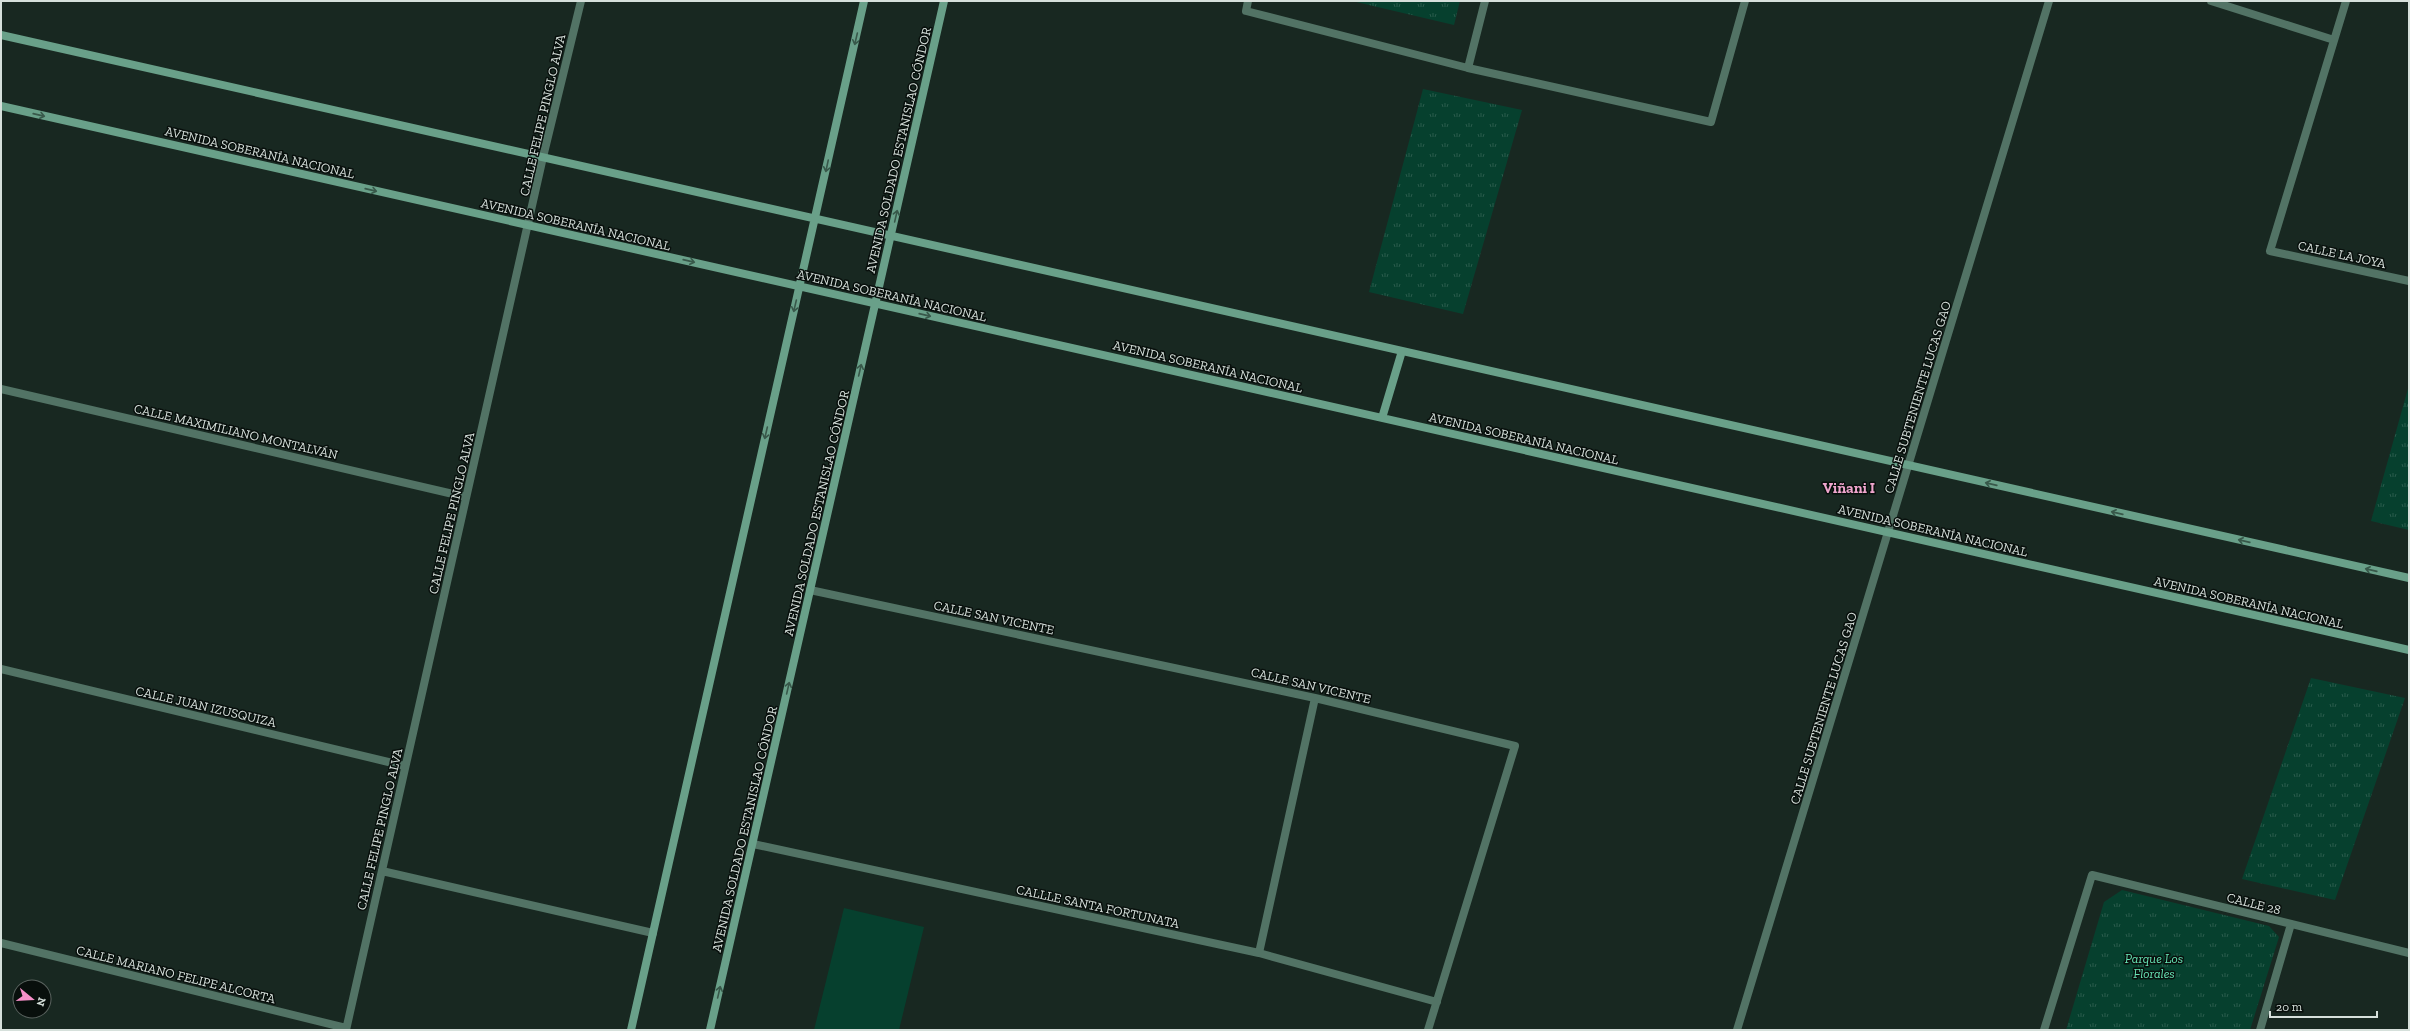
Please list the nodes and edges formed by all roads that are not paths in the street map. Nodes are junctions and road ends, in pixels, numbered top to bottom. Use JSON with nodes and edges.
{"nodes":[{"id":1,"x":581,"y":1,"type":"edge"},
{"id":2,"x":864,"y":1,"type":"edge"},
{"id":3,"x":944,"y":1,"type":"edge"},
{"id":4,"x":1248,"y":1,"type":"edge"},
{"id":5,"x":1485,"y":1,"type":"edge"},
{"id":6,"x":1745,"y":1,"type":"edge"},
{"id":7,"x":2049,"y":1,"type":"edge"},
{"id":8,"x":2211,"y":1,"type":"edge"},
{"id":9,"x":2346,"y":1,"type":"edge"},
{"id":10,"x":1,"y":35,"type":"edge"},
{"id":11,"x":2334,"y":40,"type":"junction"},
{"id":12,"x":1468,"y":68,"type":"junction"},
{"id":13,"x":1,"y":106,"type":"edge"},
{"id":14,"x":543,"y":157,"type":"junction"},
{"id":15,"x":815,"y":218,"type":"junction"},
{"id":16,"x":528,"y":225,"type":"junction"},
{"id":17,"x":891,"y":235,"type":"junction"},
{"id":18,"x":2409,"y":281,"type":"edge"},
{"id":19,"x":799,"y":286,"type":"junction"},
{"id":20,"x":875,"y":304,"type":"junction"},
{"id":21,"x":1402,"y":351,"type":"junction"},
{"id":22,"x":1,"y":389,"type":"edge"},
{"id":23,"x":1382,"y":418,"type":"junction"},
{"id":24,"x":1909,"y":466,"type":"junction"},
{"id":25,"x":466,"y":497,"type":"junction"},
{"id":26,"x":1889,"y":533,"type":"junction"},
{"id":27,"x":2409,"y":578,"type":"edge"},
{"id":28,"x":810,"y":590,"type":"junction"},
{"id":29,"x":2409,"y":650,"type":"edge"},
{"id":30,"x":1,"y":669,"type":"edge"},
{"id":31,"x":1315,"y":698,"type":"junction"},
{"id":32,"x":405,"y":766,"type":"junction"},
{"id":33,"x":753,"y":844,"type":"junction"},
{"id":34,"x":382,"y":871,"type":"junction"},
{"id":35,"x":2291,"y":924,"type":"junction"},
{"id":36,"x":653,"y":933,"type":"junction"},
{"id":37,"x":1,"y":943,"type":"edge"},
{"id":38,"x":1259,"y":953,"type":"junction"},
{"id":39,"x":2409,"y":953,"type":"edge"},
{"id":40,"x":1437,"y":1002,"type":"junction"},
{"id":41,"x":346,"y":1029,"type":"edge"},
{"id":42,"x":633,"y":1029,"type":"edge"},
{"id":43,"x":710,"y":1030,"type":"edge"},
{"id":44,"x":1428,"y":1030,"type":"edge"},
{"id":45,"x":1737,"y":1030,"type":"edge"},
{"id":46,"x":2044,"y":1030,"type":"edge"},
{"id":47,"x":2260,"y":1030,"type":"edge"}],
"edges":[{"from":1,"to":14,"type":"street","name":"CALLE FELIPE PINGLO ALVA"},
{"from":2,"to":15,"type":"street","one_way":true},
{"from":17,"to":3,"type":"street","name":"AVENIDA SOLDADO ESTANISLAO CÓNDOR","one_way":true},
{"from":4,"to":12,"type":"street"},
{"from":5,"to":12,"type":"street"},
{"from":6,"to":12,"type":"street"},
{"from":7,"to":24,"type":"street","name":"CALLE SUBTENIENTE LUCAS GAO"},
{"from":8,"to":11,"type":"street"},
{"from":9,"to":11,"type":"street"},
{"from":10,"to":14,"type":"street"},
{"from":11,"to":18,"type":"street","name":"CALLE LA JOYA"},
{"from":13,"to":16,"type":"street","name":"AVENIDA SOBERANÍA NACIONAL","one_way":true},
{"from":14,"to":15,"type":"street"},
{"from":14,"to":16,"type":"street","name":"CALLE FELIPE PINGLO ALVA"},
{"from":15,"to":17,"type":"street"},
{"from":15,"to":19,"type":"street"},
{"from":16,"to":19,"type":"street","name":"AVENIDA SOBERANÍA NACIONAL","one_way":true},
{"from":16,"to":25,"type":"street","name":"CALLE FELIPE PINGLO ALVA"},
{"from":17,"to":20,"type":"street","name":"AVENIDA SOLDADO ESTANISLAO CÓNDOR"},
{"from":17,"to":21,"type":"street"},
{"from":19,"to":20,"type":"street","name":"AVENIDA SOBERANÍA NACIONAL"},
{"from":19,"to":36,"type":"street","one_way":true},
{"from":20,"to":23,"type":"street","name":"AVENIDA SOBERANÍA NACIONAL","one_way":true},
{"from":28,"to":20,"type":"street","name":"AVENIDA SOLDADO ESTANISLAO CÓNDOR","one_way":true},
{"from":21,"to":23,"type":"street"},
{"from":21,"to":24,"type":"street"},
{"from":22,"to":25,"type":"street","name":"CALLE MAXIMILIANO MONTALVÁN"},
{"from":23,"to":26,"type":"street","name":"AVENIDA SOBERANÍA NACIONAL"},
{"from":24,"to":26,"type":"street","name":"CALLE SUBTENIENTE LUCAS GAO"},
{"from":27,"to":24,"type":"street","one_way":true},
{"from":25,"to":32,"type":"street","name":"CALLE FELIPE PINGLO ALVA"},
{"from":26,"to":29,"type":"street","name":"AVENIDA SOBERANÍA NACIONAL"},
{"from":26,"to":45,"type":"street","name":"CALLE SUBTENIENTE LUCAS GAO"},
{"from":28,"to":31,"type":"street","name":"CALLE SAN VICENTE"},
{"from":33,"to":28,"type":"street","name":"AVENIDA SOLDADO ESTANISLAO CÓNDOR","one_way":true},
{"from":30,"to":32,"type":"street","name":"CALLE JUAN IZUSQUIZA"},
{"from":31,"to":38,"type":"street"},
{"from":31,"to":40,"type":"street","name":"CALLE SAN VICENTE"},
{"from":32,"to":34,"type":"street","name":"CALLE FELIPE PINGLO ALVA"},
{"from":33,"to":38,"type":"street","name":"CALLLE SANTA FORTUNATA"},
{"from":43,"to":33,"type":"street","name":"AVENIDA SOLDADO ESTANISLAO CÓNDOR","one_way":true},
{"from":34,"to":36,"type":"street"},
{"from":34,"to":41,"type":"street","name":"CALLE FELIPE PINGLO ALVA"},
{"from":35,"to":39,"type":"street","name":"CALLE 28"},
{"from":35,"to":46,"type":"street","name":"CALLE 28"},
{"from":35,"to":47,"type":"street"},
{"from":36,"to":42,"type":"street"},
{"from":37,"to":41,"type":"street","name":"CALLE MARIANO FELIPE ALCORTA"},
{"from":38,"to":40,"type":"street","name":"CALLLE SANTA FORTUNATA"},
{"from":40,"to":44,"type":"street","name":"CALLE SAN VICENTE"}]}
